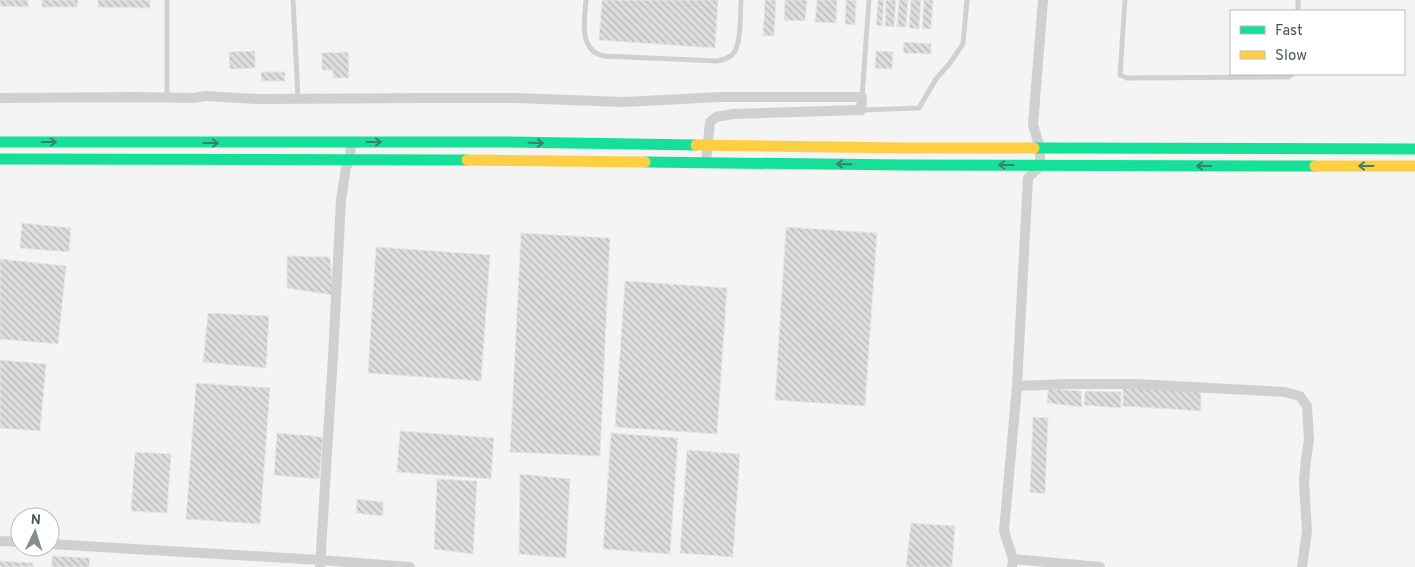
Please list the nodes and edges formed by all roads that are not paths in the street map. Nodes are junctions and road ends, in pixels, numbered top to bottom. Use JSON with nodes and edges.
{"nodes":[{"id":1,"x":167,"y":0,"type":"edge"},
{"id":2,"x":293,"y":0,"type":"edge"},
{"id":3,"x":586,"y":0,"type":"edge"},
{"id":4,"x":741,"y":0,"type":"edge"},
{"id":5,"x":869,"y":0,"type":"edge"},
{"id":6,"x":967,"y":0,"type":"edge"},
{"id":7,"x":1043,"y":0,"type":"edge"},
{"id":8,"x":1126,"y":0,"type":"edge"},
{"id":9,"x":1291,"y":75,"type":"edge"},
{"id":10,"x":167,"y":97,"type":"junction"},
{"id":11,"x":862,"y":97,"type":"junction"},
{"id":12,"x":0,"y":98,"type":"edge"},
{"id":13,"x":298,"y":98,"type":"junction"},
{"id":14,"x":862,"y":110,"type":"junction"},
{"id":15,"x":0,"y":142,"type":"edge"},
{"id":16,"x":351,"y":142,"type":"junction"},
{"id":17,"x":707,"y":145,"type":"junction"},
{"id":18,"x":1040,"y":148,"type":"junction"},
{"id":19,"x":1415,"y":149,"type":"edge"},
{"id":20,"x":0,"y":159,"type":"edge"},
{"id":21,"x":350,"y":160,"type":"junction"},
{"id":22,"x":706,"y":162,"type":"junction"},
{"id":23,"x":1040,"y":166,"type":"junction"},
{"id":24,"x":1415,"y":166,"type":"edge"},
{"id":25,"x":1017,"y":386,"type":"junction"},
{"id":26,"x":60,"y":545,"type":"edge"},
{"id":27,"x":320,"y":563,"type":"edge"},
{"id":28,"x":1012,"y":563,"type":"edge"},
{"id":29,"x":410,"y":567,"type":"edge"},
{"id":30,"x":1100,"y":567,"type":"edge"},
{"id":31,"x":1302,"y":567,"type":"edge"}],
"edges":[{"from":1,"to":10,"type":"lane"},
{"from":2,"to":13,"type":"lane"},
{"from":3,"to":4,"type":"lane"},
{"from":5,"to":11,"type":"lane"},
{"from":6,"to":14,"type":"lane"},
{"from":7,"to":18,"type":"street"},
{"from":8,"to":9,"type":"lane"},
{"from":10,"to":12,"type":"street"},
{"from":10,"to":13,"type":"street"},
{"from":11,"to":13,"type":"street"},
{"from":11,"to":14,"type":"street"},
{"from":14,"to":17,"type":"street"},
{"from":15,"to":16,"type":"main road","one_way":true},
{"from":16,"to":17,"type":"main road","one_way":true},
{"from":16,"to":21,"type":"street"},
{"from":17,"to":18,"type":"main road"},
{"from":17,"to":22,"type":"street"},
{"from":18,"to":19,"type":"main road"},
{"from":18,"to":23,"type":"street"},
{"from":20,"to":21,"type":"main road"},
{"from":21,"to":22,"type":"main road"},
{"from":21,"to":27,"type":"street"},
{"from":23,"to":22,"type":"main road","one_way":true},
{"from":24,"to":23,"type":"main road","one_way":true},
{"from":23,"to":25,"type":"street"},
{"from":25,"to":28,"type":"street"},
{"from":25,"to":31,"type":"street"},
{"from":26,"to":27,"type":"street"},
{"from":27,"to":29,"type":"street"},
{"from":28,"to":30,"type":"street"}]}
